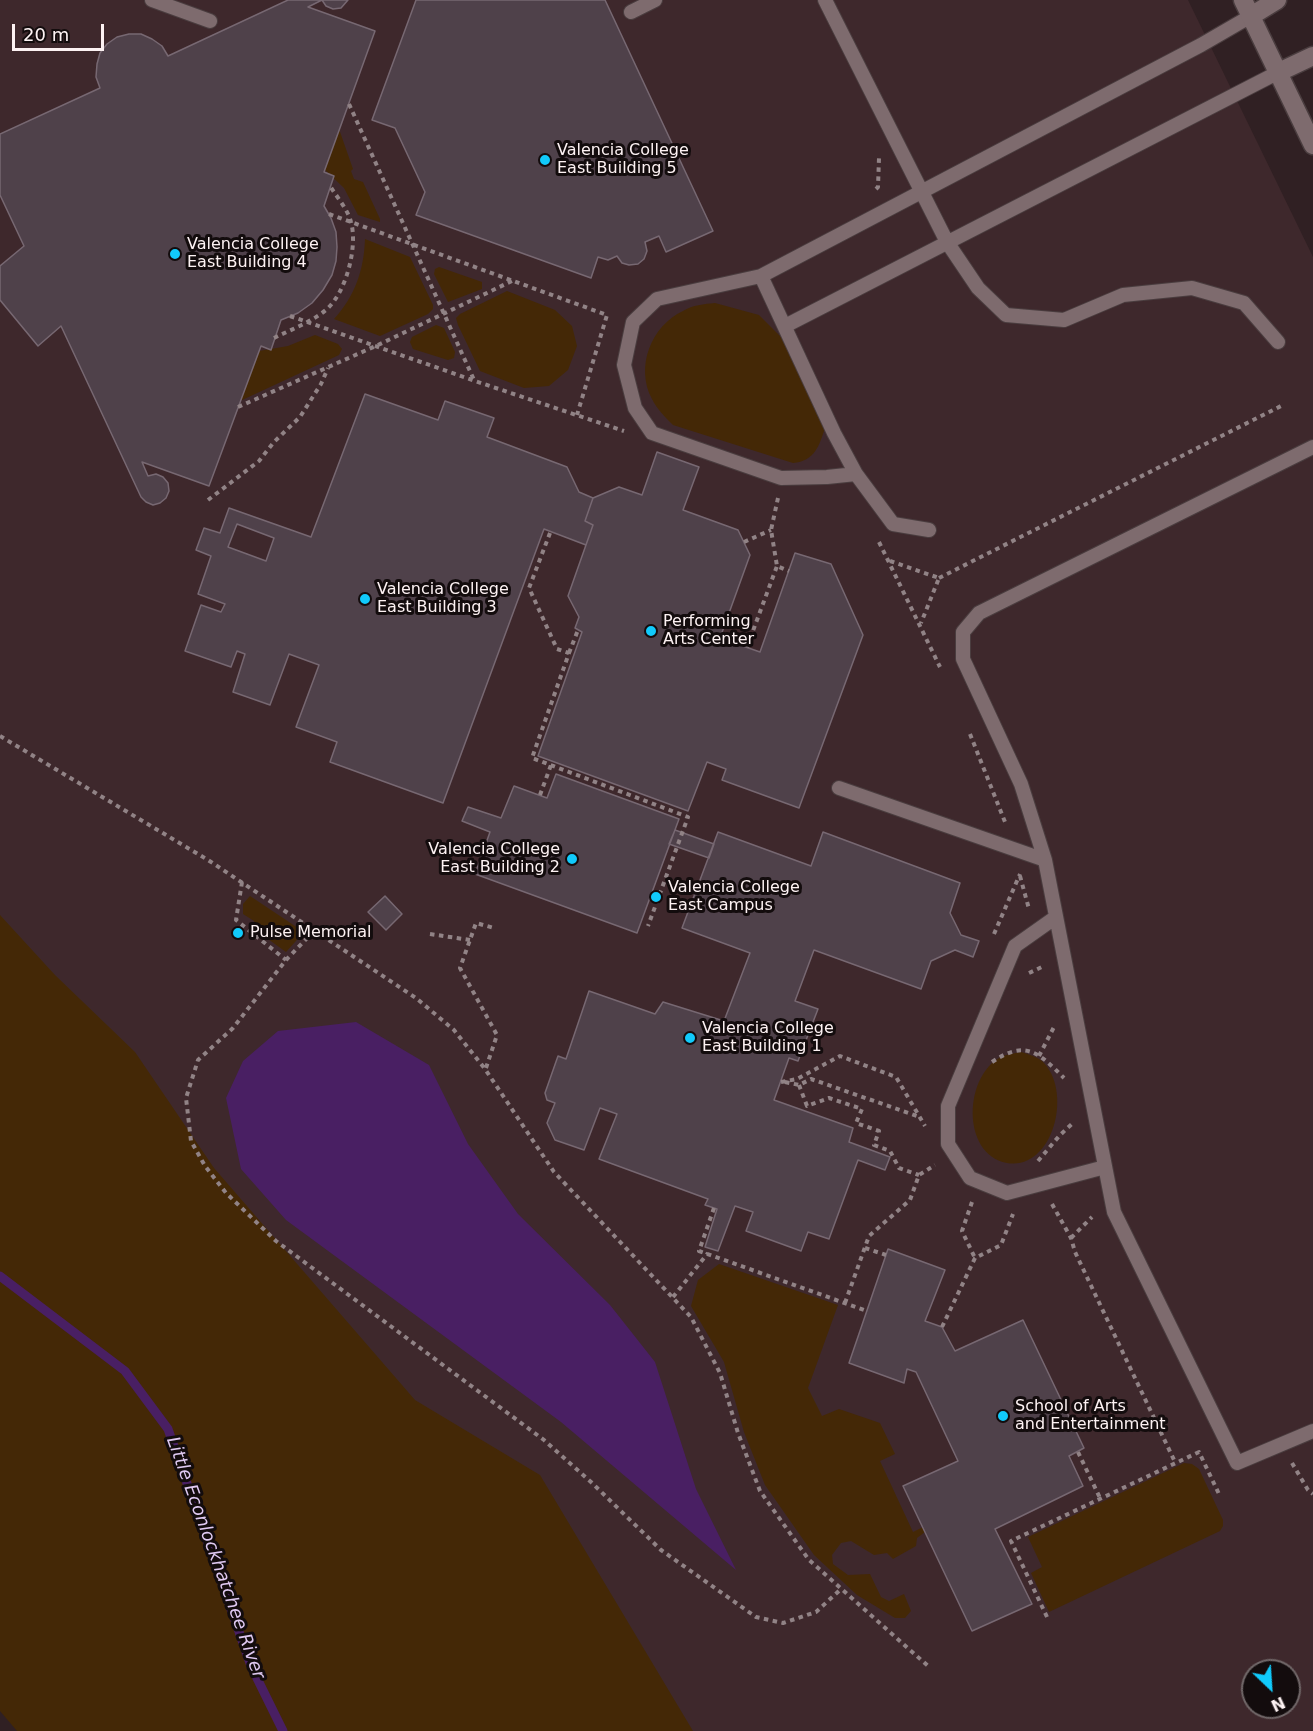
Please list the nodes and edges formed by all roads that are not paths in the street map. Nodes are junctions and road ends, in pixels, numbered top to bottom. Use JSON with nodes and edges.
{"nodes":[{"id":1,"x":152,"y":0,"type":"edge"},
{"id":2,"x":655,"y":0,"type":"edge"},
{"id":3,"x":825,"y":0,"type":"edge"},
{"id":4,"x":1277,"y":0,"type":"edge"},
{"id":5,"x":1247,"y":8,"type":"edge"},
{"id":6,"x":631,"y":12,"type":"dead end"},
{"id":7,"x":210,"y":21,"type":"dead end"},
{"id":8,"x":1313,"y":56,"type":"edge"},
{"id":9,"x":1277,"y":73,"type":"junction"},
{"id":10,"x":1313,"y":145,"type":"edge"},
{"id":11,"x":921,"y":192,"type":"junction"},
{"id":12,"x":947,"y":242,"type":"junction"},
{"id":13,"x":761,"y":276,"type":"junction"},
{"id":14,"x":785,"y":326,"type":"junction"},
{"id":15,"x":1278,"y":342,"type":"dead end"},
{"id":16,"x":1313,"y":447,"type":"edge"},
{"id":17,"x":856,"y":474,"type":"junction"},
{"id":18,"x":928,"y":530,"type":"dead end"},
{"id":19,"x":839,"y":788,"type":"dead end"},
{"id":20,"x":1045,"y":860,"type":"junction"},
{"id":21,"x":1056,"y":917,"type":"junction"},
{"id":22,"x":1105,"y":1167,"type":"junction"},
{"id":23,"x":1313,"y":1431,"type":"edge"}],
"edges":[{"from":1,"to":7,"type":"lane"},
{"from":2,"to":6,"type":"lane"},
{"from":3,"to":11,"type":"lane"},
{"from":4,"to":5,"type":"street"},
{"from":5,"to":9,"type":"street"},
{"from":5,"to":11,"type":"lane"},
{"from":8,"to":9,"type":"street"},
{"from":9,"to":10,"type":"street"},
{"from":9,"to":12,"type":"lane"},
{"from":11,"to":12,"type":"lane"},
{"from":11,"to":13,"type":"lane"},
{"from":12,"to":14,"type":"lane"},
{"from":12,"to":15,"type":"lane"},
{"from":13,"to":14,"type":"lane"},
{"from":13,"to":17,"type":"lane"},
{"from":14,"to":17,"type":"lane"},
{"from":16,"to":20,"type":"lane"},
{"from":17,"to":18,"type":"lane"},
{"from":19,"to":20,"type":"lane"},
{"from":20,"to":21,"type":"lane"},
{"from":21,"to":22,"type":"lane"},
{"from":21,"to":22,"type":"lane"},
{"from":22,"to":23,"type":"lane"}]}
